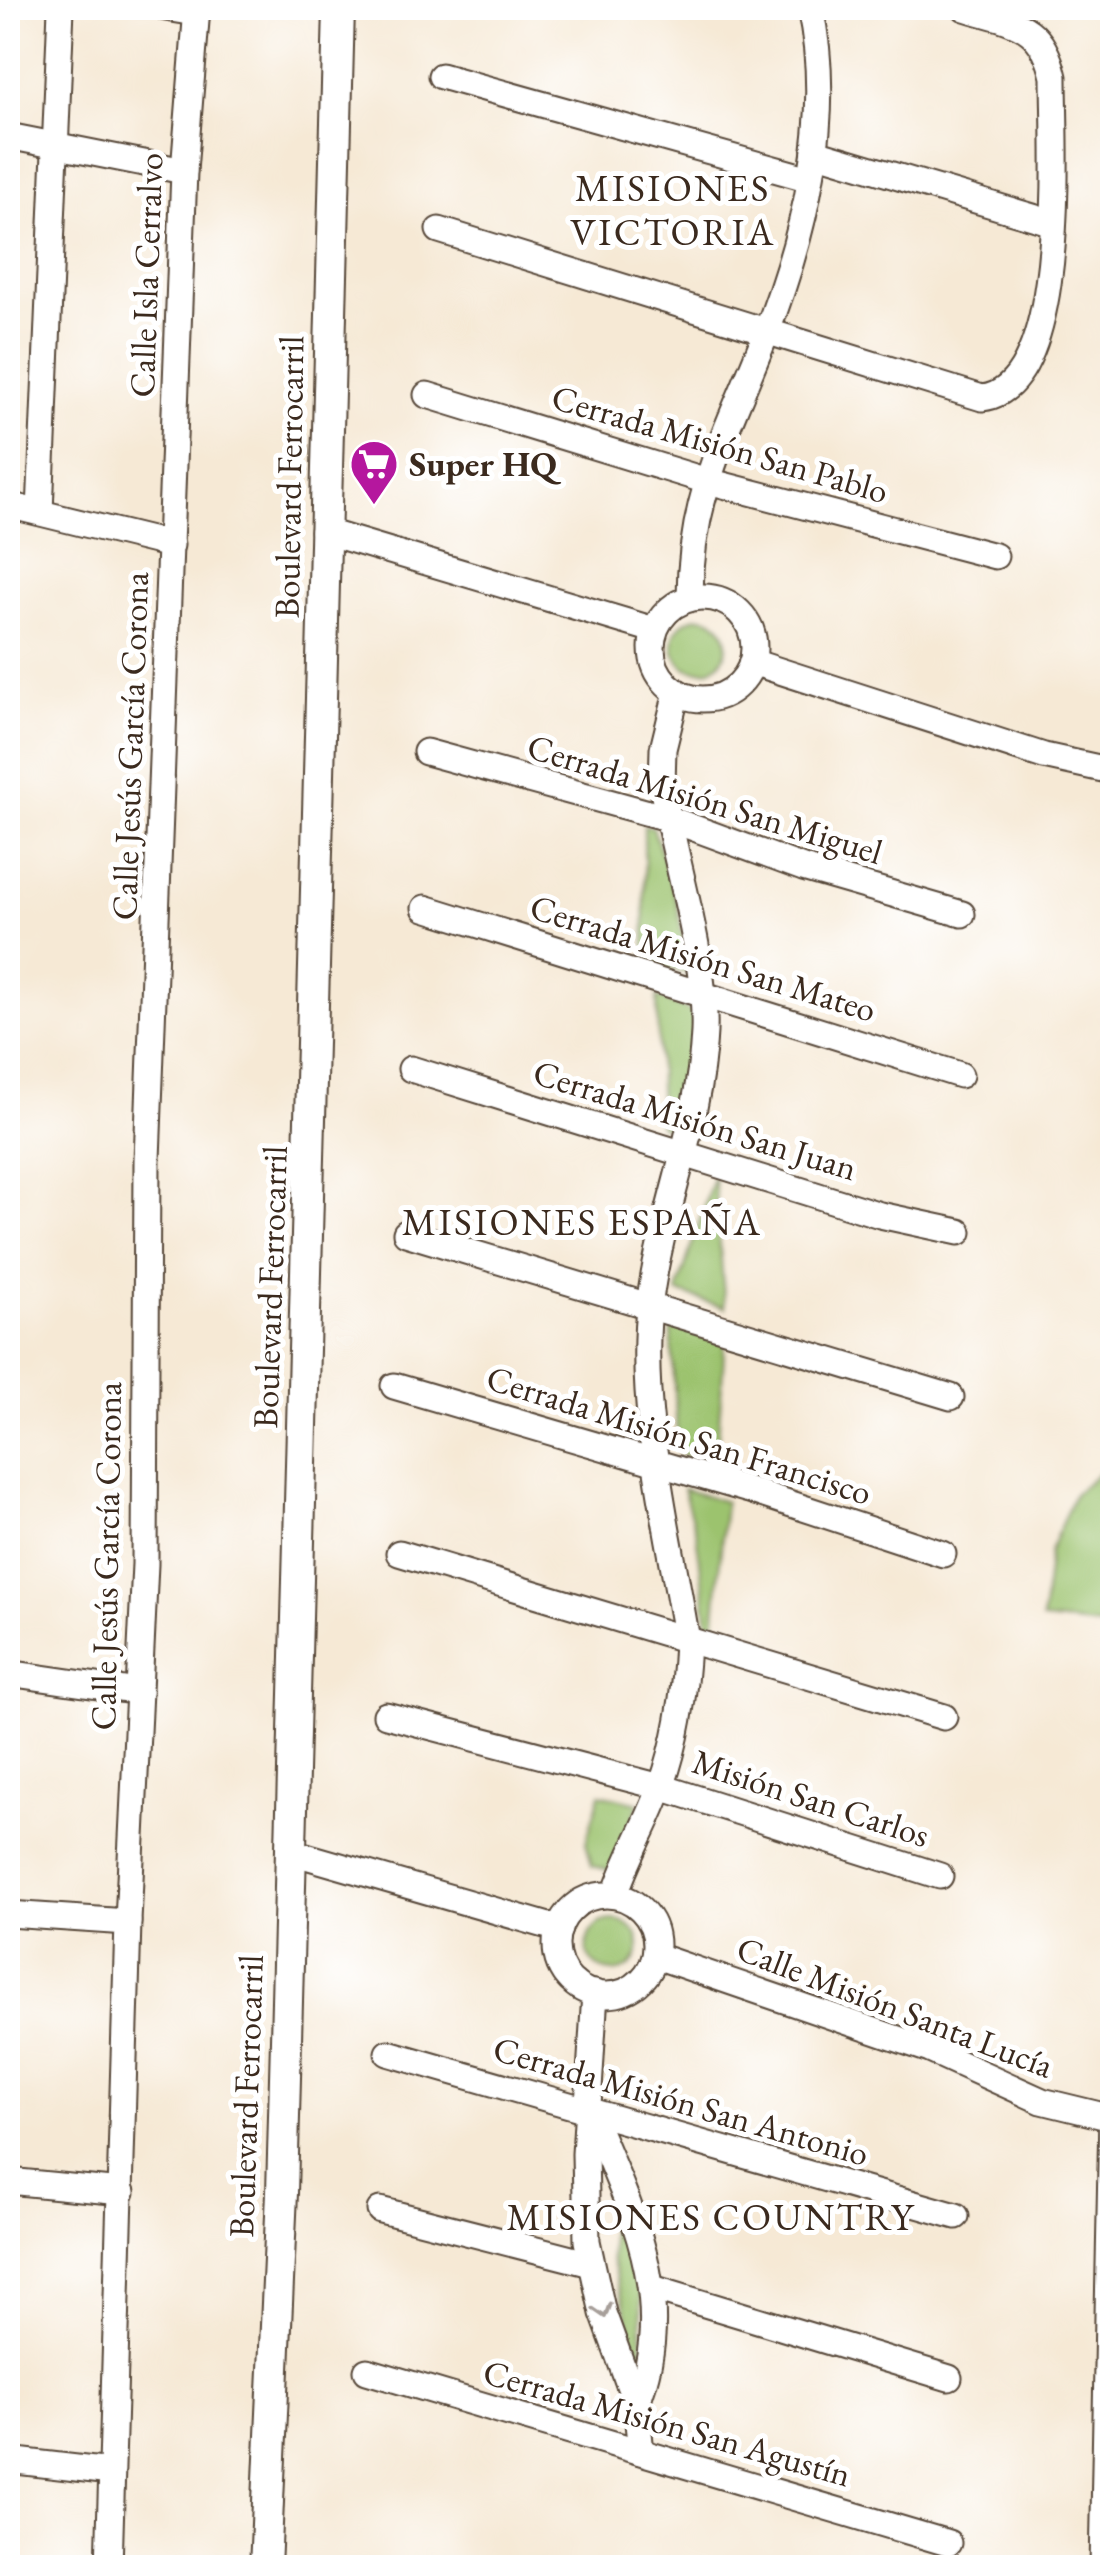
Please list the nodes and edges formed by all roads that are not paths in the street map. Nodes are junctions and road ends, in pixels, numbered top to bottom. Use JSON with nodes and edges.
{"nodes":[{"id":1,"x":61,"y":8,"type":"edge"},
{"id":2,"x":166,"y":8,"type":"edge"},
{"id":3,"x":339,"y":8,"type":"edge"},
{"id":4,"x":810,"y":8,"type":"edge"},
{"id":5,"x":965,"y":8,"type":"edge"},
{"id":6,"x":196,"y":10,"type":"edge"},
{"id":7,"x":441,"y":76,"type":"dead end"},
{"id":8,"x":8,"y":136,"type":"edge"},
{"id":9,"x":53,"y":144,"type":"junction"},
{"id":10,"x":814,"y":152,"type":"junction"},
{"id":11,"x":184,"y":171,"type":"junction"},
{"id":12,"x":810,"y":179,"type":"junction"},
{"id":13,"x":1053,"y":223,"type":"junction"},
{"id":14,"x":439,"y":230,"type":"dead end"},
{"id":15,"x":766,"y":333,"type":"junction"},
{"id":16,"x":427,"y":395,"type":"dead end"},
{"id":17,"x":704,"y":480,"type":"junction"},
{"id":18,"x":8,"y":505,"type":"edge"},
{"id":19,"x":40,"y":512,"type":"junction"},
{"id":20,"x":323,"y":531,"type":"junction"},
{"id":21,"x":171,"y":545,"type":"junction"},
{"id":22,"x":995,"y":556,"type":"dead end"},
{"id":23,"x":690,"y":598,"type":"junction"},
{"id":24,"x":654,"y":630,"type":"junction"},
{"id":25,"x":752,"y":662,"type":"junction"},
{"id":26,"x":677,"y":692,"type":"junction"},
{"id":27,"x":426,"y":752,"type":"dead end"},
{"id":28,"x":1112,"y":771,"type":"edge"},
{"id":29,"x":667,"y":818,"type":"junction"},
{"id":30,"x":425,"y":908,"type":"dead end"},
{"id":31,"x":962,"y":914,"type":"dead end"},
{"id":32,"x":703,"y":994,"type":"junction"},
{"id":33,"x":411,"y":1069,"type":"dead end"},
{"id":34,"x":960,"y":1075,"type":"dead end"},
{"id":35,"x":684,"y":1152,"type":"junction"},
{"id":36,"x":959,"y":1232,"type":"dead end"},
{"id":37,"x":406,"y":1233,"type":"dead end"},
{"id":38,"x":650,"y":1305,"type":"junction"},
{"id":39,"x":394,"y":1386,"type":"dead end"},
{"id":40,"x":951,"y":1397,"type":"dead end"},
{"id":41,"x":656,"y":1464,"type":"junction"},
{"id":42,"x":399,"y":1553,"type":"dead end"},
{"id":43,"x":944,"y":1554,"type":"dead end"},
{"id":44,"x":687,"y":1640,"type":"junction"},
{"id":45,"x":8,"y":1674,"type":"edge"},
{"id":46,"x":138,"y":1692,"type":"junction"},
{"id":47,"x":386,"y":1715,"type":"dead end"},
{"id":48,"x":944,"y":1717,"type":"dead end"},
{"id":49,"x":661,"y":1787,"type":"junction"},
{"id":50,"x":292,"y":1852,"type":"junction"},
{"id":51,"x":940,"y":1876,"type":"dead end"},
{"id":52,"x":615,"y":1895,"type":"junction"},
{"id":53,"x":8,"y":1914,"type":"edge"},
{"id":54,"x":128,"y":1922,"type":"junction"},
{"id":55,"x":558,"y":1930,"type":"junction"},
{"id":56,"x":656,"y":1956,"type":"junction"},
{"id":57,"x":595,"y":1992,"type":"junction"},
{"id":58,"x":388,"y":2053,"type":"dead end"},
{"id":59,"x":590,"y":2111,"type":"junction"},
{"id":60,"x":1112,"y":2116,"type":"edge"},
{"id":61,"x":8,"y":2181,"type":"edge"},
{"id":62,"x":122,"y":2192,"type":"junction"},
{"id":63,"x":380,"y":2210,"type":"dead end"},
{"id":64,"x":956,"y":2216,"type":"dead end"},
{"id":65,"x":591,"y":2264,"type":"junction"},
{"id":66,"x":652,"y":2288,"type":"junction"},
{"id":67,"x":367,"y":2371,"type":"dead end"},
{"id":68,"x":949,"y":2378,"type":"dead end"},
{"id":69,"x":636,"y":2404,"type":"junction"},
{"id":70,"x":641,"y":2452,"type":"junction"},
{"id":71,"x":8,"y":2460,"type":"edge"},
{"id":72,"x":112,"y":2472,"type":"junction"},
{"id":73,"x":948,"y":2543,"type":"dead end"},
{"id":74,"x":109,"y":2568,"type":"edge"},
{"id":75,"x":265,"y":2568,"type":"edge"},
{"id":76,"x":1103,"y":2568,"type":"edge"}],
"edges":[{"from":1,"to":9,"type":"street"},
{"from":2,"to":6,"type":"street"},
{"from":3,"to":20,"type":"main road","name":"Boulevard Ferrocarril"},
{"from":4,"to":10,"type":"street"},
{"from":5,"to":13,"type":"street"},
{"from":6,"to":11,"type":"street","name":"Calle Isla Cerralvo"},
{"from":7,"to":12,"type":"street"},
{"from":8,"to":9,"type":"street"},
{"from":9,"to":11,"type":"street"},
{"from":9,"to":19,"type":"street"},
{"from":10,"to":12,"type":"street"},
{"from":10,"to":13,"type":"street"},
{"from":11,"to":21,"type":"street","name":"Calle Isla Cerralvo"},
{"from":12,"to":15,"type":"street"},
{"from":13,"to":15,"type":"street"},
{"from":14,"to":15,"type":"street"},
{"from":15,"to":17,"type":"street"},
{"from":16,"to":17,"type":"street","name":"Cerrada Misión San Pablo"},
{"from":17,"to":22,"type":"street","name":"Cerrada Misión San Pablo"},
{"from":17,"to":23,"type":"street"},
{"from":18,"to":19,"type":"street"},
{"from":19,"to":21,"type":"street"},
{"from":20,"to":24,"type":"street"},
{"from":20,"to":50,"type":"main road","name":"Boulevard Ferrocarril"},
{"from":21,"to":46,"type":"street","name":"Calle Jesús García Corona"},
{"from":23,"to":24,"type":"street"},
{"from":23,"to":25,"type":"street"},
{"from":24,"to":26,"type":"street"},
{"from":25,"to":26,"type":"street"},
{"from":25,"to":28,"type":"street"},
{"from":26,"to":29,"type":"street"},
{"from":27,"to":29,"type":"street","name":"Cerrada Misión San Miguel"},
{"from":29,"to":31,"type":"street","name":"Cerrada Misión San Miguel"},
{"from":29,"to":32,"type":"street"},
{"from":30,"to":32,"type":"street","name":"Cerrada Misión San Mateo"},
{"from":32,"to":34,"type":"street","name":"Cerrada Misión San Mateo"},
{"from":32,"to":35,"type":"street"},
{"from":33,"to":35,"type":"street","name":"Cerrada Misión San Juan"},
{"from":35,"to":36,"type":"street","name":"Cerrada Misión San Juan"},
{"from":35,"to":38,"type":"street"},
{"from":37,"to":38,"type":"street"},
{"from":38,"to":40,"type":"street"},
{"from":38,"to":41,"type":"street"},
{"from":39,"to":41,"type":"street","name":"Cerrada Misión San Francisco"},
{"from":41,"to":43,"type":"street","name":"Cerrada Misión San Francisco"},
{"from":41,"to":44,"type":"street"},
{"from":42,"to":44,"type":"street"},
{"from":44,"to":48,"type":"street"},
{"from":44,"to":49,"type":"street"},
{"from":45,"to":46,"type":"street"},
{"from":46,"to":54,"type":"street","name":"Calle Jesús García Corona"},
{"from":47,"to":49,"type":"street","name":"Misión San Carlos"},
{"from":49,"to":51,"type":"street","name":"Misión San Carlos"},
{"from":49,"to":52,"type":"street"},
{"from":50,"to":55,"type":"street"},
{"from":50,"to":75,"type":"main road","name":"Boulevard Ferrocarril"},
{"from":52,"to":55,"type":"street"},
{"from":52,"to":56,"type":"street"},
{"from":53,"to":54,"type":"street"},
{"from":54,"to":62,"type":"street","name":"Calle Jesús García Corona"},
{"from":55,"to":57,"type":"street"},
{"from":56,"to":57,"type":"street"},
{"from":56,"to":60,"type":"street","name":"Calle Misión Santa Lucía"},
{"from":57,"to":59,"type":"street"},
{"from":58,"to":59,"type":"street","name":"Cerrada Misión San Antonio"},
{"from":59,"to":64,"type":"street","name":"Cerrada Misión San Antonio"},
{"from":59,"to":65,"type":"street"},
{"from":59,"to":66,"type":"street"},
{"from":60,"to":76,"type":"street"},
{"from":61,"to":62,"type":"street"},
{"from":62,"to":72,"type":"street","name":"Calle Jesús García Corona"},
{"from":63,"to":65,"type":"street"},
{"from":65,"to":69,"type":"street","one_way":true},
{"from":66,"to":68,"type":"street"},
{"from":66,"to":69,"type":"street"},
{"from":67,"to":70,"type":"street","name":"Cerrada Misión San Agustín"},
{"from":69,"to":70,"type":"street"},
{"from":70,"to":73,"type":"street","name":"Cerrada Misión San Agustín"},
{"from":71,"to":72,"type":"street"},
{"from":72,"to":74,"type":"street","name":"Calle Jesús García Corona"}]}
